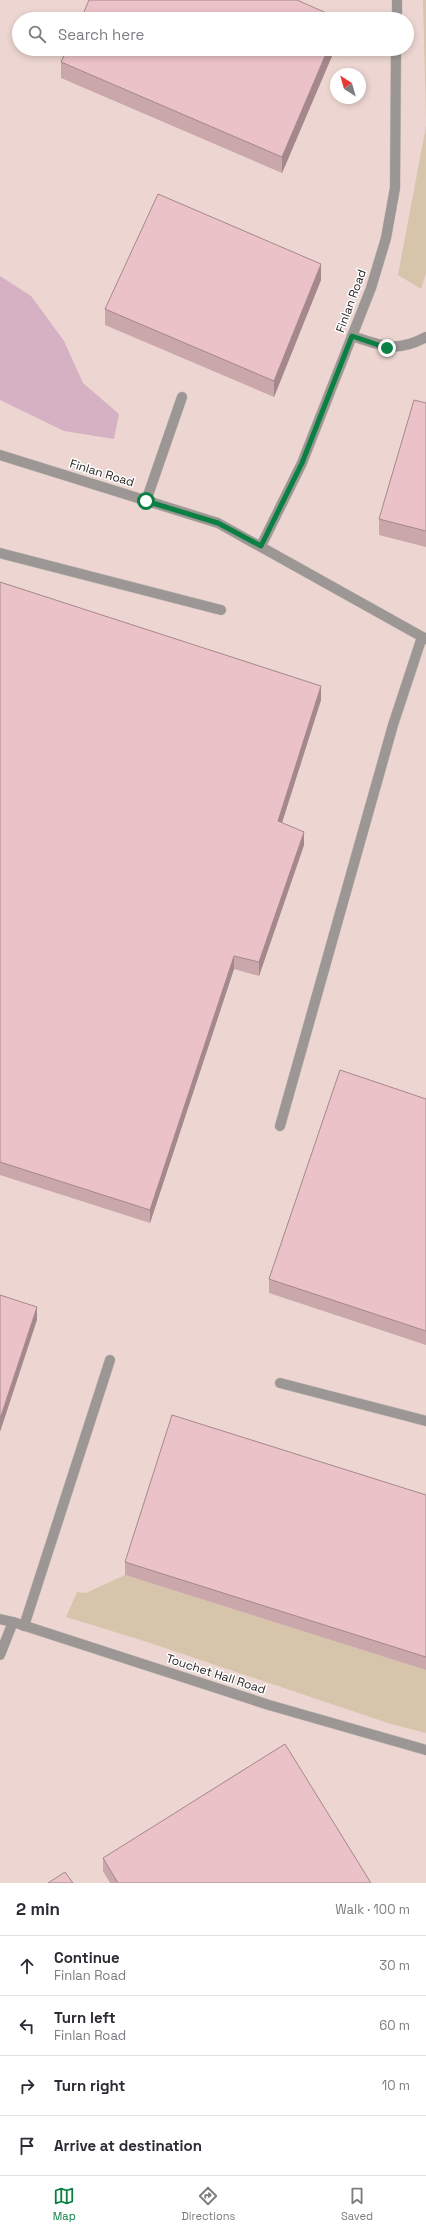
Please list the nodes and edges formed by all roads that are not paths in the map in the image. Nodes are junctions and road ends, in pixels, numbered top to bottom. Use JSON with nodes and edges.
{"nodes":[{"id":1,"x":397,"y":0,"type":"edge"},
{"id":2,"x":397,"y":12,"type":"edge"},
{"id":3,"x":396,"y":56,"type":"edge"},
{"id":4,"x":352,"y":336,"type":"junction"},
{"id":5,"x":426,"y":337,"type":"edge"},
{"id":6,"x":182,"y":397,"type":"dead end"},
{"id":7,"x":0,"y":455,"type":"edge"},
{"id":8,"x":146,"y":501,"type":"junction"},
{"id":9,"x":261,"y":546,"type":"junction"},
{"id":10,"x":0,"y":553,"type":"edge"},
{"id":11,"x":221,"y":610,"type":"dead end"},
{"id":12,"x":424,"y":638,"type":"edge"},
{"id":13,"x":280,"y":1126,"type":"dead end"},
{"id":14,"x":110,"y":1360,"type":"dead end"},
{"id":15,"x":280,"y":1383,"type":"dead end"},
{"id":16,"x":426,"y":1421,"type":"edge"},
{"id":17,"x":0,"y":1619,"type":"edge"},
{"id":18,"x":14,"y":1622,"type":"junction"},
{"id":19,"x":24,"y":1626,"type":"junction"},
{"id":20,"x":0,"y":1655,"type":"edge"},
{"id":21,"x":426,"y":1750,"type":"edge"}],
"edges":[{"from":1,"to":2,"type":"street"},
{"from":3,"to":4,"type":"street","name":"Finlan Road"},
{"from":4,"to":5,"type":"street"},
{"from":4,"to":9,"type":"street","name":"Finlan Road"},
{"from":6,"to":8,"type":"street"},
{"from":7,"to":8,"type":"street","name":"Finlan Road"},
{"from":8,"to":9,"type":"street","name":"Finlan Road"},
{"from":9,"to":12,"type":"street","name":"Finlan Road"},
{"from":10,"to":11,"type":"street"},
{"from":12,"to":13,"type":"street"},
{"from":14,"to":19,"type":"street"},
{"from":15,"to":16,"type":"street"},
{"from":17,"to":18,"type":"street","name":"Touchet Hall Road"},
{"from":18,"to":19,"type":"street","name":"Touchet Hall Road"},
{"from":18,"to":20,"type":"street"},
{"from":19,"to":21,"type":"street","name":"Touchet Hall Road"}]}
